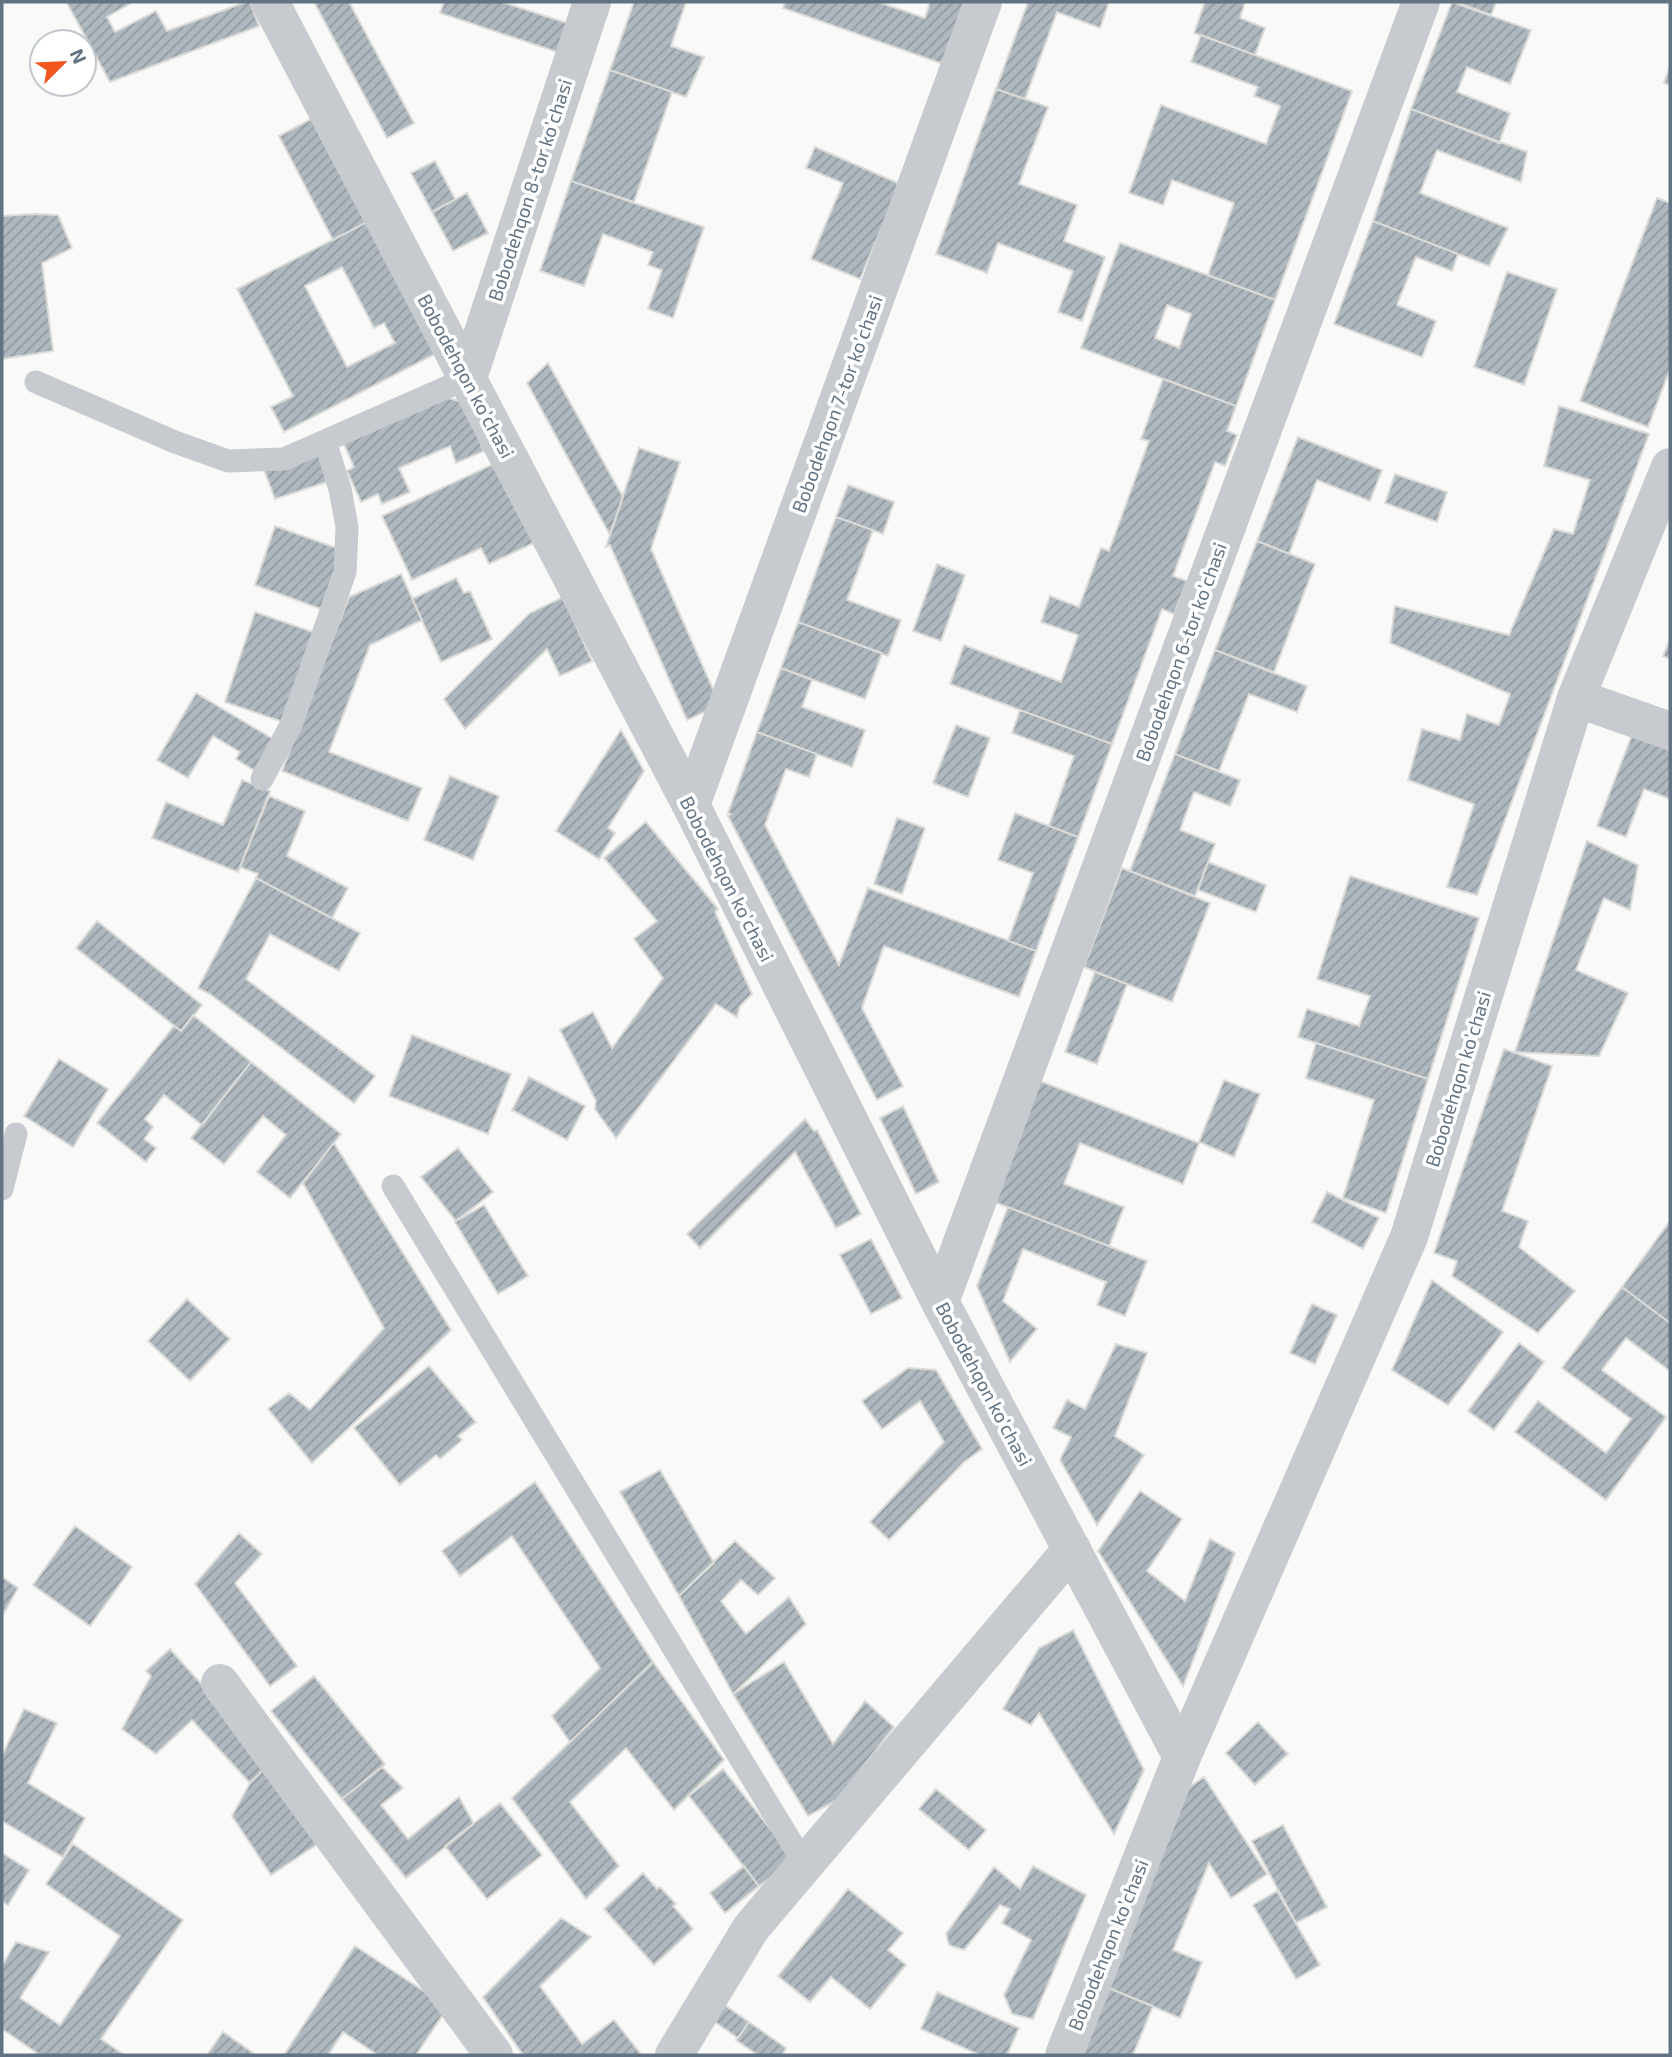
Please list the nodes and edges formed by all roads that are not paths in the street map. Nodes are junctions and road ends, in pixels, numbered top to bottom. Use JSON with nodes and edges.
{"nodes":[{"id":1,"x":270,"y":2,"type":"edge"},
{"id":2,"x":592,"y":2,"type":"edge"},
{"id":3,"x":983,"y":2,"type":"edge"},
{"id":4,"x":1421,"y":2,"type":"edge"},
{"id":5,"x":468,"y":378,"type":"junction"},
{"id":6,"x":36,"y":382,"type":"dead end"},
{"id":7,"x":324,"y":441,"type":"junction"},
{"id":8,"x":1670,"y":467,"type":"edge"},
{"id":9,"x":1576,"y":698,"type":"junction"},
{"id":10,"x":1670,"y":731,"type":"edge"},
{"id":11,"x":262,"y":779,"type":"dead end"},
{"id":12,"x":691,"y":805,"type":"junction"},
{"id":13,"x":16,"y":1134,"type":"dead end"},
{"id":14,"x":393,"y":1186,"type":"dead end"},
{"id":15,"x":2,"y":1189,"type":"edge"},
{"id":16,"x":940,"y":1302,"type":"junction"},
{"id":17,"x":1072,"y":1549,"type":"junction"},
{"id":18,"x":220,"y":1683,"type":"dead end"},
{"id":19,"x":1182,"y":1757,"type":"junction"},
{"id":20,"x":805,"y":1865,"type":"junction"},
{"id":21,"x":494,"y":2055,"type":"edge"},
{"id":22,"x":674,"y":2055,"type":"edge"},
{"id":23,"x":1064,"y":2055,"type":"edge"}],
"edges":[{"from":1,"to":5,"type":"street","name":"Bobodehqon koʼchasi"},
{"from":2,"to":5,"type":"street","name":"Bobodehqon 8-tor koʼchasi"},
{"from":3,"to":12,"type":"street","name":"Bobodehqon 7-tor koʼchasi"},
{"from":4,"to":16,"type":"street","name":"Bobodehqon 6-tor koʼchasi"},
{"from":5,"to":7,"type":"lane"},
{"from":5,"to":12,"type":"street","name":"Bobodehqon koʼchasi"},
{"from":6,"to":7,"type":"lane"},
{"from":7,"to":11,"type":"lane"},
{"from":8,"to":9,"type":"street","name":"Bobodehqon koʼchasi"},
{"from":9,"to":10,"type":"street"},
{"from":9,"to":19,"type":"street","name":"Bobodehqon koʼchasi"},
{"from":12,"to":16,"type":"street","name":"Bobodehqon koʼchasi"},
{"from":13,"to":15,"type":"lane"},
{"from":14,"to":20,"type":"lane"},
{"from":16,"to":17,"type":"street","name":"Bobodehqon koʼchasi"},
{"from":17,"to":19,"type":"street","name":"Bobodehqon koʼchasi"},
{"from":17,"to":20,"type":"street"},
{"from":18,"to":21,"type":"street"},
{"from":19,"to":23,"type":"street","name":"Bobodehqon koʼchasi"},
{"from":20,"to":22,"type":"street"}]}
